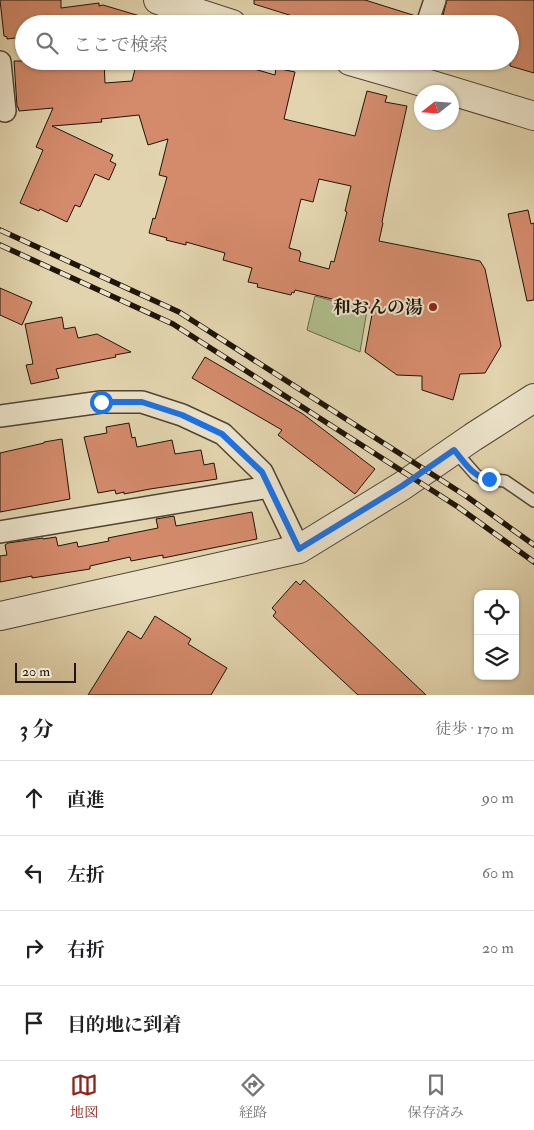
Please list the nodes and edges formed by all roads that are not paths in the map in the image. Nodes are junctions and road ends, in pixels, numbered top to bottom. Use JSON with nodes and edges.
{"nodes":[{"id":1,"x":158,"y":0,"type":"edge"},
{"id":2,"x":435,"y":0,"type":"edge"},
{"id":3,"x":204,"y":15,"type":"edge"},
{"id":4,"x":430,"y":15,"type":"edge"},
{"id":5,"x":0,"y":62,"type":"edge"},
{"id":6,"x":412,"y":70,"type":"edge"},
{"id":7,"x":5,"y":111,"type":"dead end"},
{"id":8,"x":534,"y":116,"type":"edge"},
{"id":9,"x":534,"y":398,"type":"edge"},
{"id":10,"x":0,"y":416,"type":"edge"},
{"id":11,"x":454,"y":450,"type":"junction"},
{"id":12,"x":269,"y":487,"type":"junction"},
{"id":13,"x":534,"y":501,"type":"edge"},
{"id":14,"x":0,"y":532,"type":"edge"},
{"id":15,"x":299,"y":549,"type":"junction"},
{"id":16,"x":0,"y":616,"type":"edge"}],
"edges":[{"from":1,"to":3,"type":"street"},
{"from":2,"to":4,"type":"street"},
{"from":5,"to":7,"type":"street"},
{"from":6,"to":8,"type":"street"},
{"from":9,"to":11,"type":"street"},
{"from":10,"to":12,"type":"street"},
{"from":11,"to":13,"type":"lane"},
{"from":11,"to":15,"type":"street"},
{"from":12,"to":14,"type":"street"},
{"from":12,"to":15,"type":"street"},
{"from":15,"to":16,"type":"street"}]}
